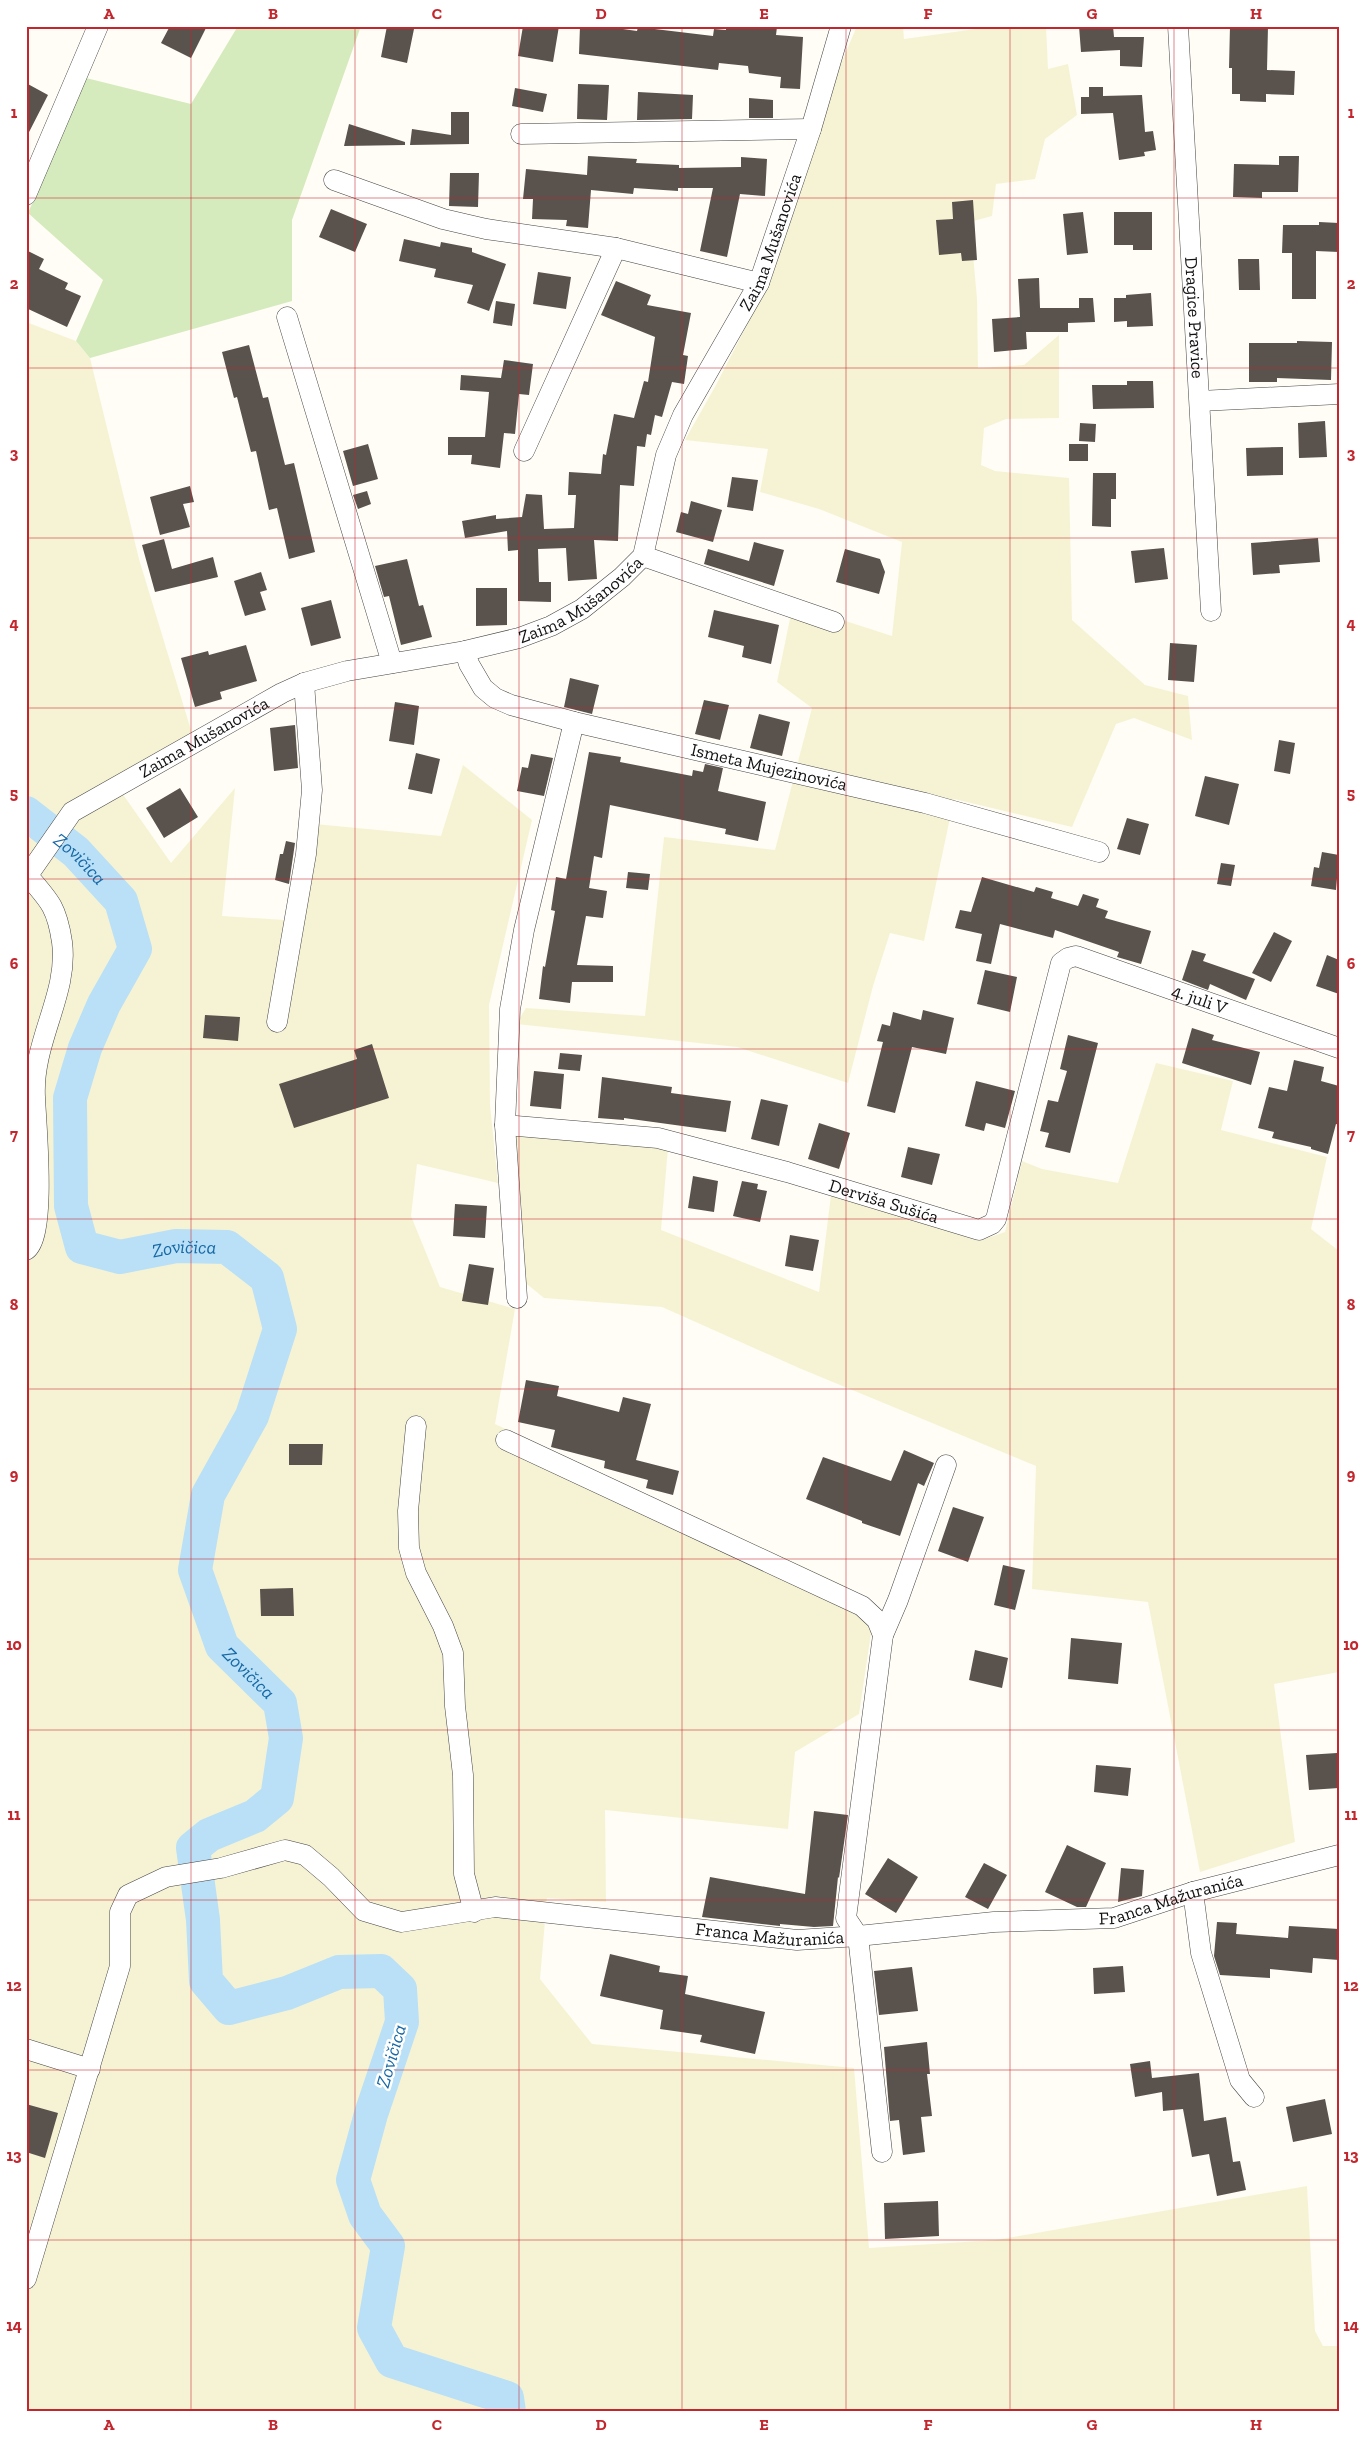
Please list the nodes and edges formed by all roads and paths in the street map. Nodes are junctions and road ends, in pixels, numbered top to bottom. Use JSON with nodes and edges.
{"nodes":[{"id":1,"x":98,"y":26,"type":"edge"},
{"id":2,"x":841,"y":26,"type":"edge"},
{"id":3,"x":1178,"y":26,"type":"edge"},
{"id":4,"x":811,"y":129,"type":"junction"},
{"id":5,"x":521,"y":134,"type":"dead end"},
{"id":6,"x":334,"y":180,"type":"dead end"},
{"id":7,"x":26,"y":195,"type":"edge"},
{"id":8,"x":616,"y":248,"type":"junction"},
{"id":9,"x":760,"y":283,"type":"junction"},
{"id":10,"x":287,"y":316,"type":"dead end"},
{"id":11,"x":1339,"y":394,"type":"edge"},
{"id":12,"x":1200,"y":400,"type":"junction"},
{"id":13,"x":524,"y":451,"type":"dead end"},
{"id":14,"x":643,"y":556,"type":"junction"},
{"id":15,"x":1211,"y":611,"type":"dead end"},
{"id":16,"x":834,"y":622,"type":"dead end"},
{"id":17,"x":465,"y":651,"type":"junction"},
{"id":18,"x":392,"y":663,"type":"junction"},
{"id":19,"x":304,"y":683,"type":"junction"},
{"id":20,"x":574,"y":722,"type":"junction"},
{"id":21,"x":1099,"y":852,"type":"dead end"},
{"id":22,"x":27,"y":877,"type":"edge"},
{"id":23,"x":1062,"y":963,"type":"joint"},
{"id":24,"x":277,"y":1022,"type":"dead end"},
{"id":25,"x":1339,"y":1048,"type":"edge"},
{"id":26,"x":505,"y":1126,"type":"junction"},
{"id":27,"x":26,"y":1250,"type":"edge"},
{"id":28,"x":517,"y":1298,"type":"dead end"},
{"id":29,"x":416,"y":1426,"type":"dead end"},
{"id":30,"x":506,"y":1440,"type":"dead end"},
{"id":31,"x":946,"y":1465,"type":"dead end"},
{"id":32,"x":883,"y":1635,"type":"junction"},
{"id":33,"x":1339,"y":1855,"type":"edge"},
{"id":34,"x":1193,"y":1892,"type":"junction"},
{"id":35,"x":474,"y":1912,"type":"junction"},
{"id":36,"x":858,"y":1936,"type":"junction"},
{"id":37,"x":26,"y":2049,"type":"edge"},
{"id":38,"x":90,"y":2069,"type":"junction"},
{"id":39,"x":1254,"y":2097,"type":"dead end"},
{"id":40,"x":882,"y":2152,"type":"dead end"},
{"id":41,"x":26,"y":2279,"type":"edge"}],
"edges":[{"from":1,"to":7,"type":"street"},
{"from":2,"to":4,"type":"street","name":"Zaima Mušanovića"},
{"from":3,"to":12,"type":"street","name":"Dragice Pravice"},
{"from":4,"to":5,"type":"street"},
{"from":4,"to":9,"type":"street","name":"Zaima Mušanovića"},
{"from":6,"to":8,"type":"street"},
{"from":8,"to":9,"type":"street"},
{"from":8,"to":13,"type":"street"},
{"from":9,"to":14,"type":"street","name":"Zaima Mušanovića"},
{"from":10,"to":18,"type":"street"},
{"from":11,"to":12,"type":"street"},
{"from":12,"to":15,"type":"street","name":"Dragice Pravice"},
{"from":14,"to":16,"type":"street"},
{"from":14,"to":17,"type":"street","name":"Zaima Mušanovića"},
{"from":17,"to":18,"type":"street","name":"Zaima Mušanovića"},
{"from":17,"to":20,"type":"street","name":"Ismeta Mujezinovića"},
{"from":18,"to":19,"type":"street","name":"Zaima Mušanovića"},
{"from":19,"to":22,"type":"street","name":"Zaima Mušanovića"},
{"from":19,"to":24,"type":"street"},
{"from":20,"to":21,"type":"street","name":"Ismeta Mujezinovića"},
{"from":20,"to":26,"type":"street"},
{"from":22,"to":27,"type":"street"},
{"from":23,"to":25,"type":"street","name":"4. juli V"},
{"from":23,"to":26,"type":"street","name":"Derviša Sušića"},
{"from":26,"to":28,"type":"street"},
{"from":29,"to":35,"type":"street"},
{"from":30,"to":32,"type":"street"},
{"from":31,"to":32,"type":"street"},
{"from":32,"to":36,"type":"street"},
{"from":33,"to":34,"type":"street","name":"Franca Mažuranića"},
{"from":34,"to":36,"type":"street","name":"Franca Mažuranića"},
{"from":34,"to":39,"type":"street"},
{"from":35,"to":36,"type":"street","name":"Franca Mažuranića"},
{"from":35,"to":38,"type":"street","name":"Franca Mažuranića"},
{"from":36,"to":40,"type":"street"},
{"from":37,"to":38,"type":"street"},
{"from":38,"to":41,"type":"street","name":"Franca Mažuranića"}]}
